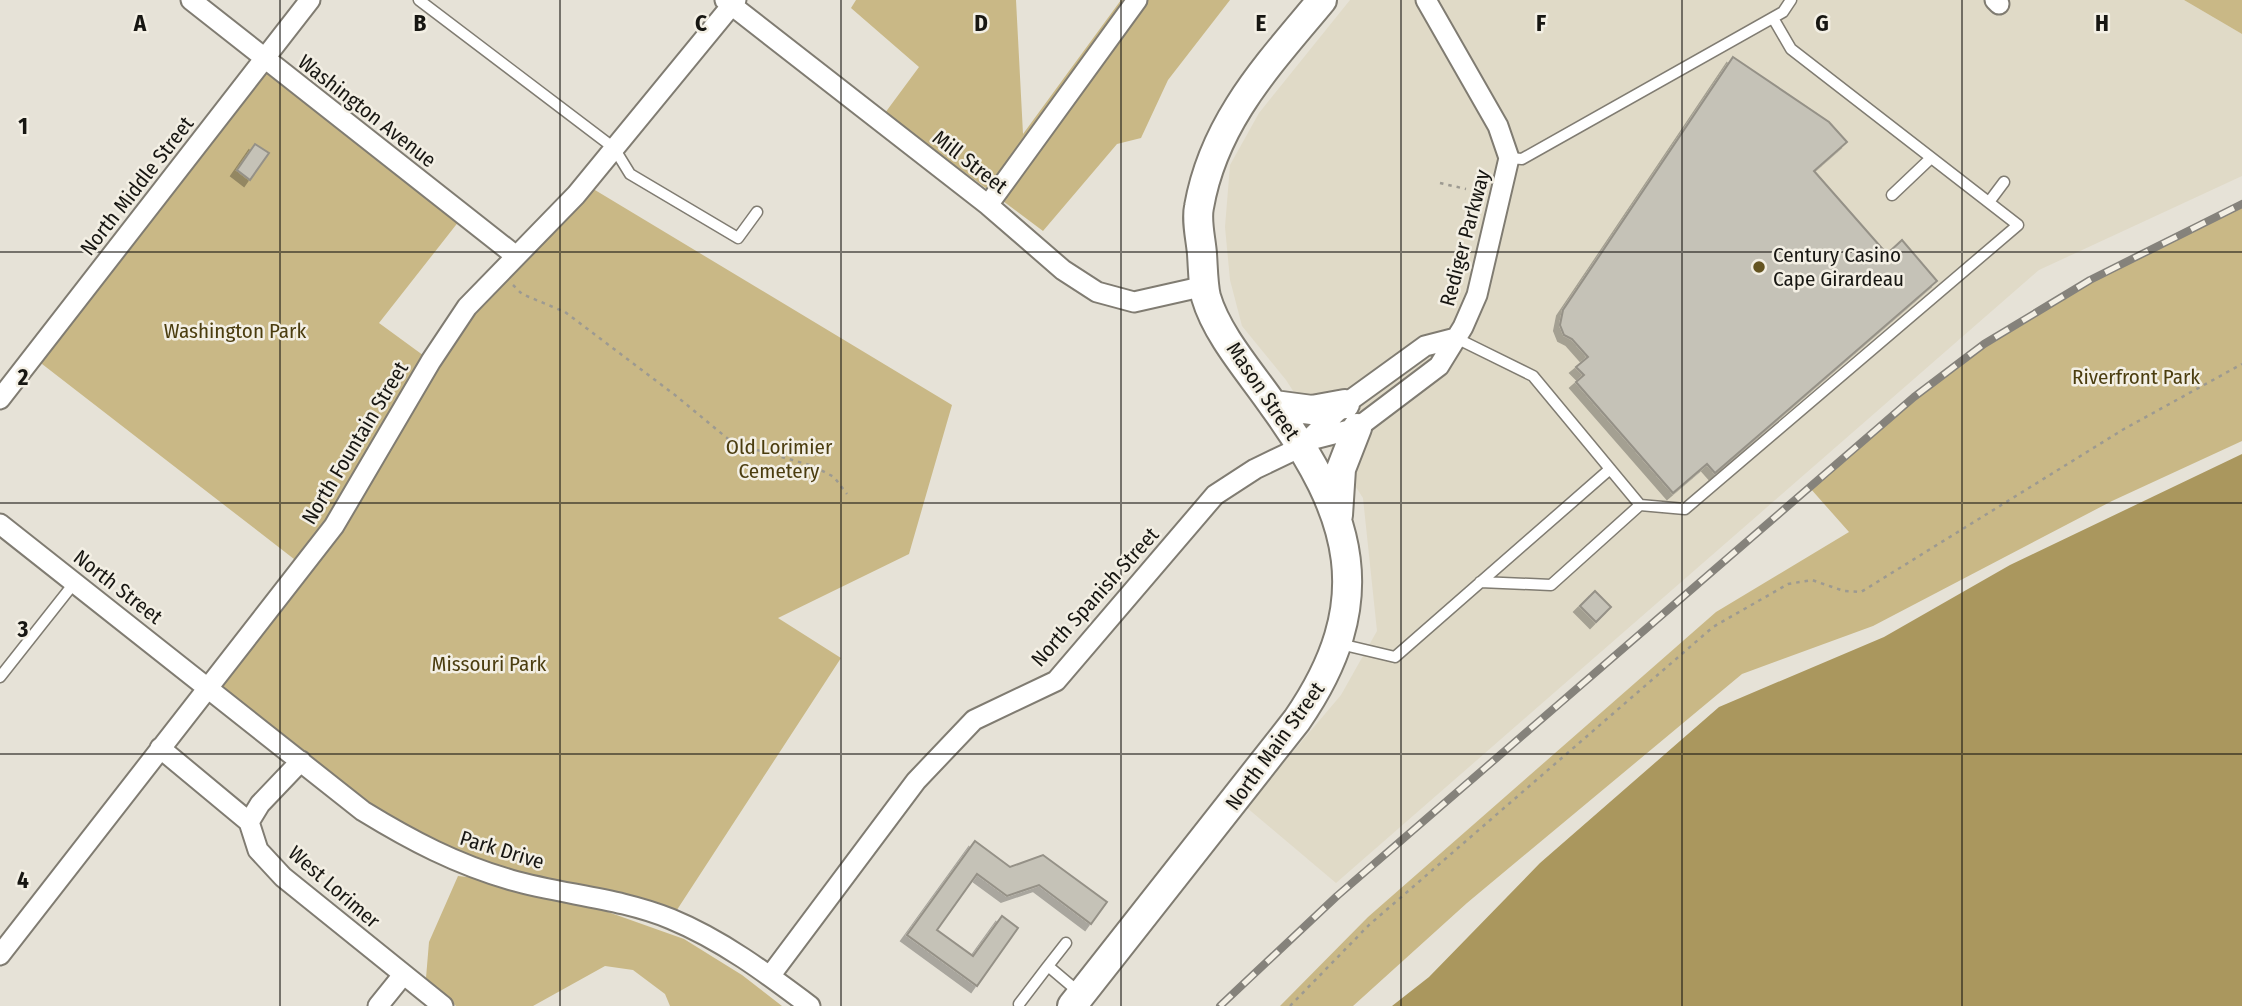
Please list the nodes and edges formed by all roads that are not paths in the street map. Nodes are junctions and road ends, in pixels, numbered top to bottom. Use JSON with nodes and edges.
{"nodes":[{"id":1,"x":191,"y":0,"type":"edge"},
{"id":2,"x":310,"y":0,"type":"edge"},
{"id":3,"x":419,"y":0,"type":"edge"},
{"id":4,"x":1137,"y":0,"type":"edge"},
{"id":5,"x":1322,"y":0,"type":"edge"},
{"id":6,"x":1426,"y":0,"type":"edge"},
{"id":7,"x":1791,"y":0,"type":"edge"},
{"id":8,"x":731,"y":2,"type":"edge"},
{"id":9,"x":1773,"y":18,"type":"junction"},
{"id":10,"x":263,"y":59,"type":"junction"},
{"id":11,"x":614,"y":148,"type":"junction"},
{"id":12,"x":1508,"y":158,"type":"junction"},
{"id":13,"x":1931,"y":158,"type":"junction"},
{"id":14,"x":2004,"y":182,"type":"dead end"},
{"id":15,"x":1892,"y":195,"type":"dead end"},
{"id":16,"x":1989,"y":202,"type":"junction"},
{"id":17,"x":988,"y":205,"type":"junction"},
{"id":18,"x":757,"y":212,"type":"dead end"},
{"id":19,"x":516,"y":256,"type":"junction"},
{"id":20,"x":1205,"y":286,"type":"junction"},
{"id":21,"x":1456,"y":338,"type":"junction"},
{"id":22,"x":0,"y":400,"type":"edge"},
{"id":23,"x":1274,"y":405,"type":"junction"},
{"id":24,"x":1351,"y":416,"type":"junction"},
{"id":25,"x":1305,"y":444,"type":"junction"},
{"id":26,"x":1610,"y":469,"type":"junction"},
{"id":27,"x":1640,"y":505,"type":"junction"},
{"id":28,"x":1338,"y":518,"type":"junction"},
{"id":29,"x":0,"y":524,"type":"edge"},
{"id":30,"x":75,"y":582,"type":"junction"},
{"id":31,"x":1480,"y":582,"type":"junction"},
{"id":32,"x":1339,"y":644,"type":"junction"},
{"id":33,"x":0,"y":677,"type":"edge"},
{"id":34,"x":208,"y":686,"type":"junction"},
{"id":35,"x":160,"y":748,"type":"junction"},
{"id":36,"x":301,"y":761,"type":"junction"},
{"id":37,"x":248,"y":822,"type":"junction"},
{"id":38,"x":1066,"y":943,"type":"dead end"},
{"id":39,"x":0,"y":955,"type":"edge"},
{"id":40,"x":1048,"y":967,"type":"junction"},
{"id":41,"x":403,"y":975,"type":"junction"},
{"id":42,"x":770,"y":976,"type":"junction"},
{"id":43,"x":1077,"y":1000,"type":"edge"},
{"id":44,"x":1019,"y":1004,"type":"dead end"},
{"id":45,"x":379,"y":1006,"type":"edge"},
{"id":46,"x":443,"y":1006,"type":"edge"},
{"id":47,"x":810,"y":1006,"type":"edge"}],
"edges":[{"from":1,"to":10,"type":"street","name":"Washington Avenue"},
{"from":2,"to":10,"type":"street","name":"North Middle Street"},
{"from":3,"to":11,"type":"lane"},
{"from":4,"to":17,"type":"street"},
{"from":5,"to":20,"type":"main road","name":"Mason Street"},
{"from":6,"to":12,"type":"street","name":"Rediger Parkway"},
{"from":7,"to":9,"type":"lane"},
{"from":8,"to":11,"type":"street","name":"North Fountain Street"},
{"from":8,"to":17,"type":"street","name":"Mill Street"},
{"from":9,"to":12,"type":"lane"},
{"from":9,"to":13,"type":"lane"},
{"from":10,"to":19,"type":"street","name":"Washington Avenue"},
{"from":10,"to":22,"type":"street","name":"North Middle Street"},
{"from":11,"to":18,"type":"lane"},
{"from":11,"to":19,"type":"street","name":"North Fountain Street"},
{"from":12,"to":21,"type":"street","name":"Rediger Parkway"},
{"from":13,"to":15,"type":"lane"},
{"from":13,"to":16,"type":"lane"},
{"from":14,"to":16,"type":"lane"},
{"from":16,"to":27,"type":"lane"},
{"from":17,"to":20,"type":"street","name":"Mill Street"},
{"from":19,"to":34,"type":"street","name":"North Fountain Street"},
{"from":20,"to":23,"type":"main road","name":"Mason Street"},
{"from":21,"to":24,"type":"street","name":"Rediger Parkway"},
{"from":21,"to":24,"type":"street","name":"Rediger Parkway"},
{"from":21,"to":26,"type":"lane"},
{"from":23,"to":24,"type":"main road"},
{"from":23,"to":25,"type":"main road","name":"Mason Street"},
{"from":24,"to":25,"type":"street","name":"Rediger Parkway"},
{"from":24,"to":25,"type":"street","name":"Rediger Parkway"},
{"from":24,"to":28,"type":"main road"},
{"from":25,"to":28,"type":"main road","name":"North Main Street"},
{"from":25,"to":42,"type":"street","name":"North Spanish Street"},
{"from":26,"to":27,"type":"lane"},
{"from":26,"to":31,"type":"lane"},
{"from":27,"to":31,"type":"lane"},
{"from":28,"to":32,"type":"main road","name":"North Main Street"},
{"from":29,"to":30,"type":"street","name":"North Street"},
{"from":30,"to":33,"type":"lane"},
{"from":30,"to":34,"type":"street","name":"North Street"},
{"from":31,"to":32,"type":"lane"},
{"from":32,"to":43,"type":"main road","name":"North Main Street"},
{"from":34,"to":35,"type":"street","name":"North Fountain Street"},
{"from":34,"to":36,"type":"street","name":"Park Drive"},
{"from":35,"to":37,"type":"street"},
{"from":35,"to":39,"type":"street","name":"North Fountain Street"},
{"from":36,"to":37,"type":"street"},
{"from":36,"to":42,"type":"street","name":"Park Drive"},
{"from":37,"to":41,"type":"street","name":"West Lorimer"},
{"from":38,"to":40,"type":"lane"},
{"from":40,"to":43,"type":"lane"},
{"from":40,"to":44,"type":"lane"},
{"from":41,"to":45,"type":"street"},
{"from":41,"to":46,"type":"street","name":"West Lorimer"},
{"from":42,"to":47,"type":"street","name":"Park Drive"}]}
